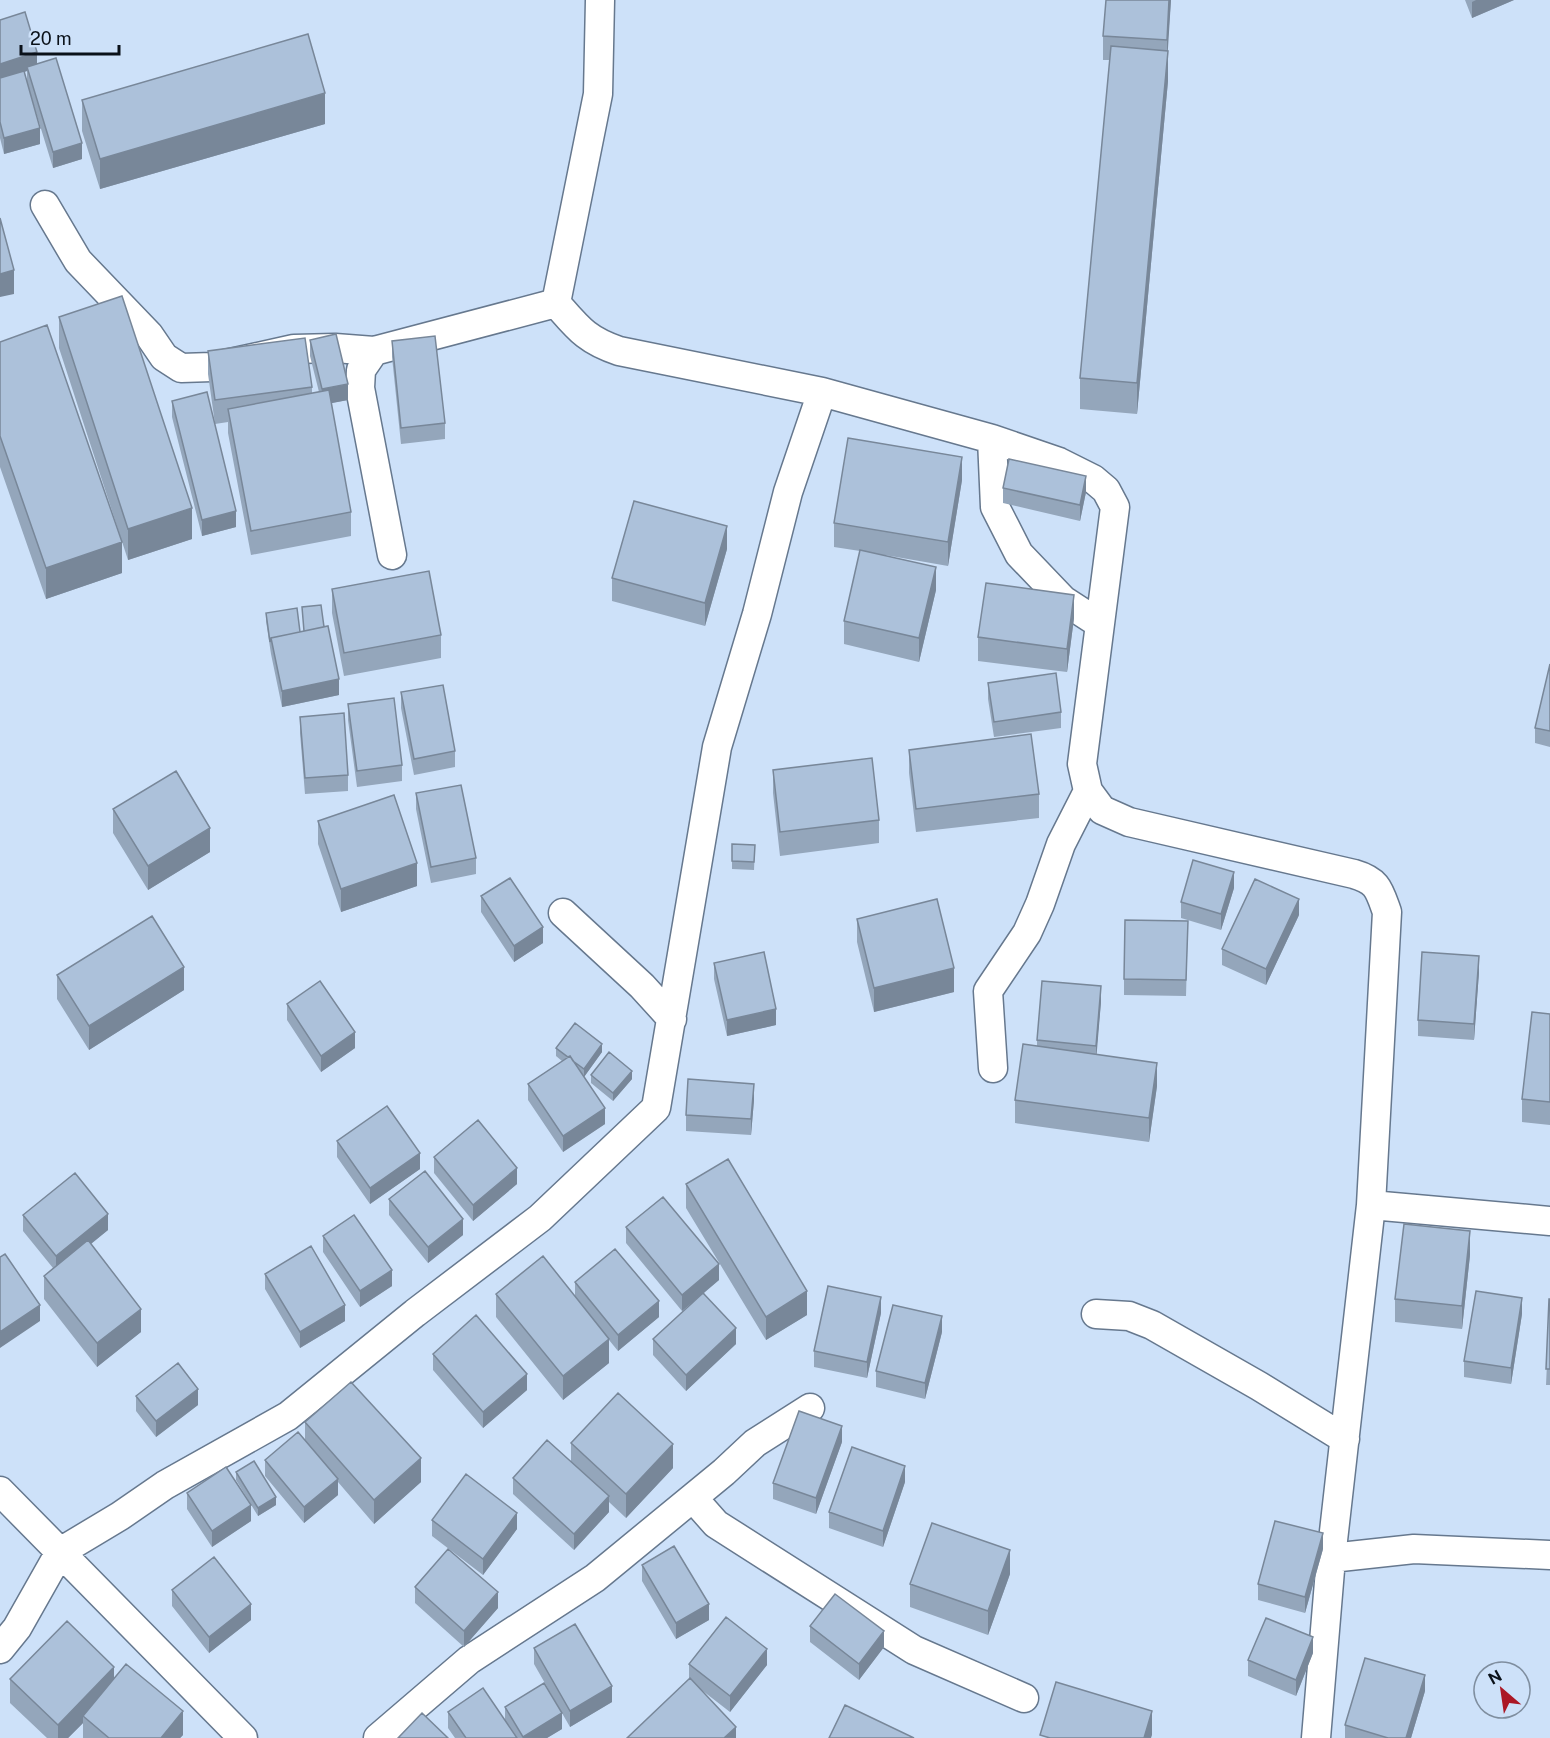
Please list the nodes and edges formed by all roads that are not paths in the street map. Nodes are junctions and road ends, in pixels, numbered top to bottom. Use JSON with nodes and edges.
{"nodes":[{"id":1,"x":600,"y":0,"type":"edge"},
{"id":2,"x":45,"y":205,"type":"dead end"},
{"id":3,"x":556,"y":303,"type":"junction"},
{"id":4,"x":374,"y":351,"type":"junction"},
{"id":5,"x":822,"y":392,"type":"junction"},
{"id":6,"x":992,"y":439,"type":"junction"},
{"id":7,"x":392,"y":555,"type":"dead end"},
{"id":8,"x":1100,"y":624,"type":"junction"},
{"id":9,"x":1088,"y":791,"type":"junction"},
{"id":10,"x":563,"y":913,"type":"dead end"},
{"id":11,"x":672,"y":1019,"type":"junction"},
{"id":12,"x":993,"y":1068,"type":"dead end"},
{"id":13,"x":1371,"y":1205,"type":"junction"},
{"id":14,"x":1550,"y":1221,"type":"edge"},
{"id":15,"x":1096,"y":1314,"type":"dead end"},
{"id":16,"x":810,"y":1408,"type":"dead end"},
{"id":17,"x":1345,"y":1439,"type":"junction"},
{"id":18,"x":0,"y":1491,"type":"edge"},
{"id":19,"x":693,"y":1498,"type":"junction"},
{"id":20,"x":60,"y":1552,"type":"junction"},
{"id":21,"x":1550,"y":1554,"type":"edge"},
{"id":22,"x":1331,"y":1558,"type":"junction"},
{"id":23,"x":0,"y":1649,"type":"edge"},
{"id":24,"x":1024,"y":1698,"type":"dead end"},
{"id":25,"x":232,"y":1734,"type":"edge"},
{"id":26,"x":378,"y":1738,"type":"edge"},
{"id":27,"x":1316,"y":1738,"type":"edge"}],
"edges":[{"from":1,"to":3,"type":"street"},
{"from":2,"to":4,"type":"street"},
{"from":3,"to":4,"type":"street"},
{"from":3,"to":5,"type":"street"},
{"from":4,"to":7,"type":"street"},
{"from":5,"to":6,"type":"street"},
{"from":5,"to":11,"type":"street"},
{"from":6,"to":8,"type":"street"},
{"from":6,"to":8,"type":"street"},
{"from":8,"to":9,"type":"street"},
{"from":9,"to":12,"type":"street"},
{"from":9,"to":13,"type":"street"},
{"from":10,"to":11,"type":"street"},
{"from":11,"to":20,"type":"street"},
{"from":13,"to":14,"type":"street"},
{"from":13,"to":17,"type":"street"},
{"from":15,"to":17,"type":"street"},
{"from":16,"to":19,"type":"street"},
{"from":17,"to":22,"type":"street"},
{"from":18,"to":20,"type":"street"},
{"from":19,"to":24,"type":"street"},
{"from":19,"to":26,"type":"street"},
{"from":20,"to":23,"type":"street"},
{"from":20,"to":25,"type":"street"},
{"from":21,"to":22,"type":"street"},
{"from":22,"to":27,"type":"street"}]}
